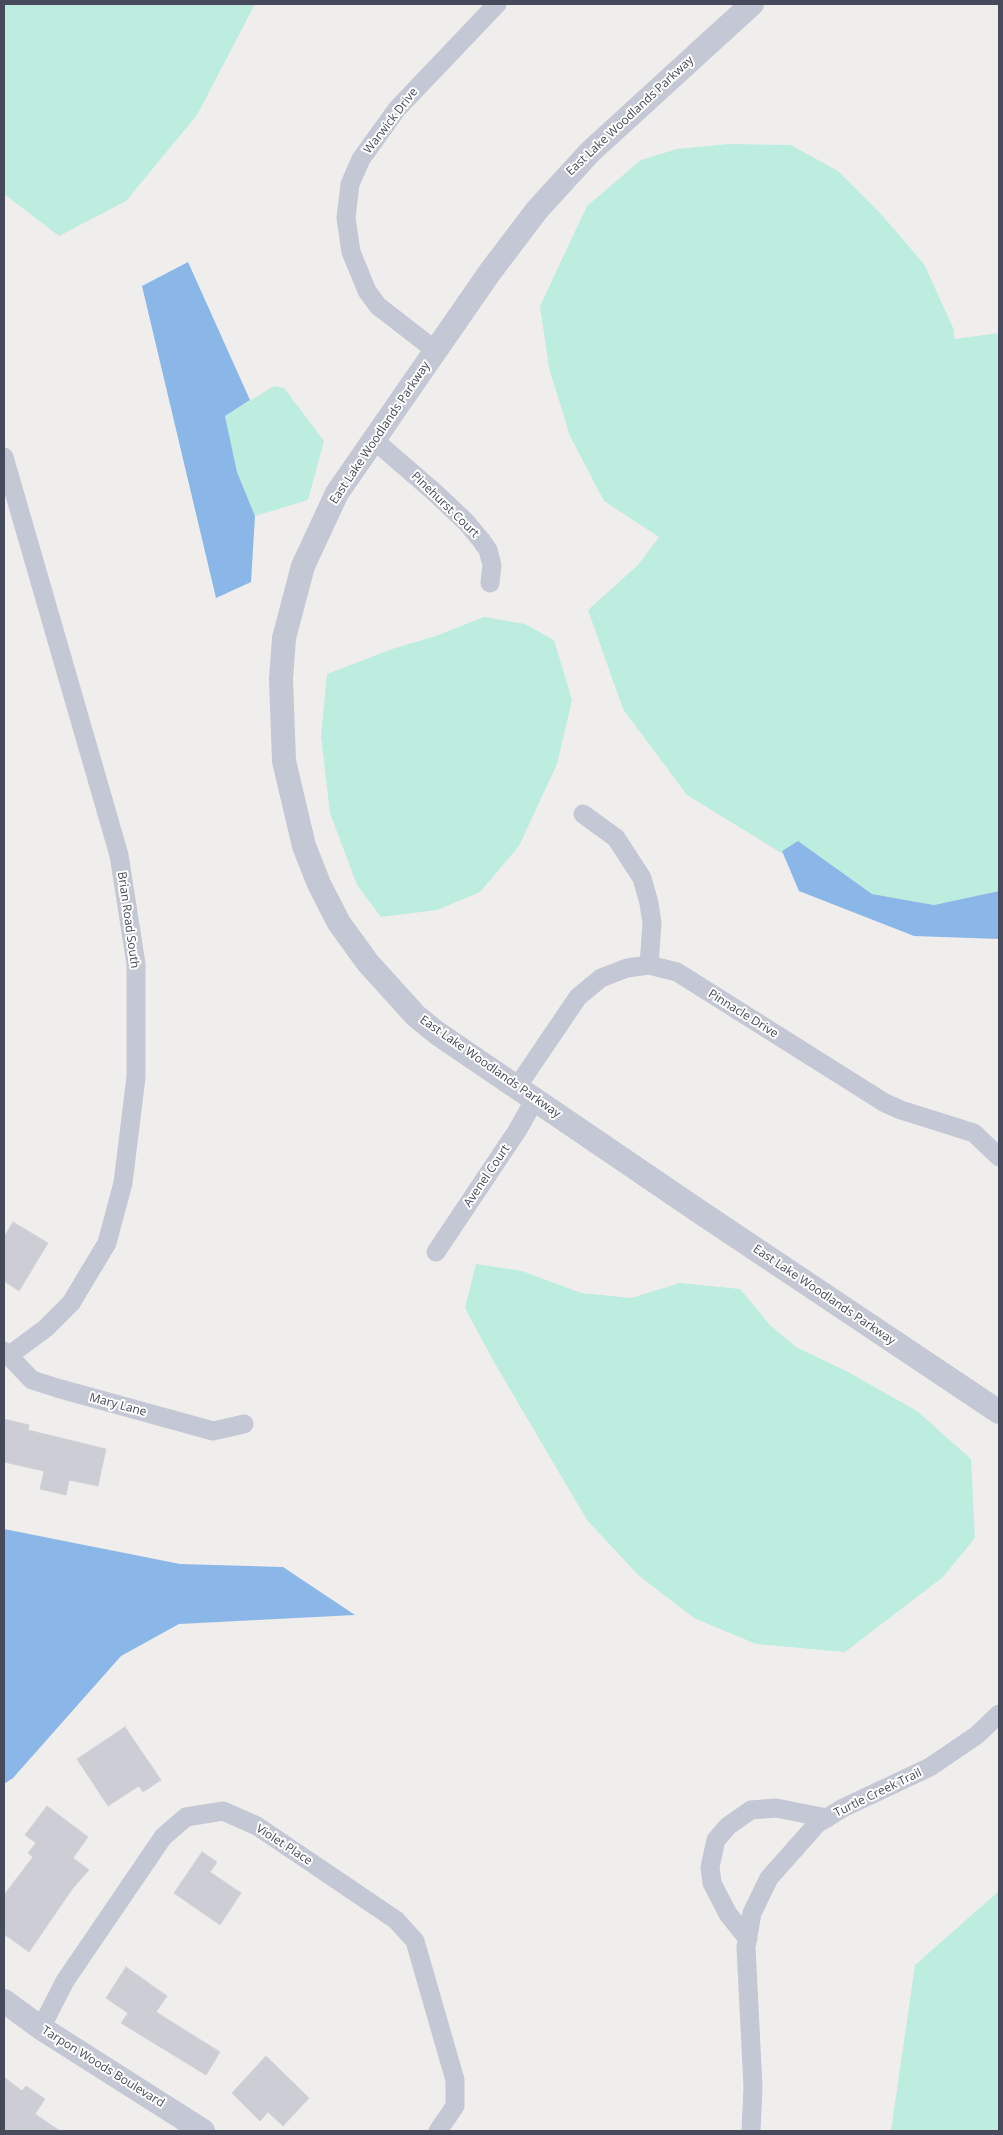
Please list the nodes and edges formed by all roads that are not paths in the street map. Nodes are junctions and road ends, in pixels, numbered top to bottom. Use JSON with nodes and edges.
{"nodes":[{"id":1,"x":497,"y":4,"type":"edge"},
{"id":2,"x":752,"y":4,"type":"edge"},
{"id":3,"x":435,"y":350,"type":"junction"},
{"id":4,"x":374,"y":440,"type":"junction"},
{"id":5,"x":4,"y":457,"type":"edge"},
{"id":6,"x":490,"y":583,"type":"dead end"},
{"id":7,"x":583,"y":814,"type":"dead end"},
{"id":8,"x":649,"y":965,"type":"junction"},
{"id":9,"x":526,"y":1093,"type":"junction"},
{"id":10,"x":999,"y":1157,"type":"edge"},
{"id":11,"x":436,"y":1252,"type":"dead end"},
{"id":12,"x":5,"y":1354,"type":"edge"},
{"id":13,"x":999,"y":1412,"type":"edge"},
{"id":14,"x":244,"y":1424,"type":"dead end"},
{"id":15,"x":999,"y":1714,"type":"edge"},
{"id":16,"x":827,"y":1818,"type":"junction"},
{"id":17,"x":748,"y":1939,"type":"junction"},
{"id":18,"x":4,"y":2001,"type":"edge"},
{"id":19,"x":41,"y":2028,"type":"junction"},
{"id":20,"x":203,"y":2131,"type":"edge"},
{"id":21,"x":438,"y":2131,"type":"edge"},
{"id":22,"x":752,"y":2131,"type":"edge"}],
"edges":[{"from":1,"to":3,"type":"street","name":"Warwick Drive"},
{"from":2,"to":3,"type":"street","name":"East Lake Woodlands Parkway"},
{"from":3,"to":4,"type":"street","name":"East Lake Woodlands Parkway"},
{"from":4,"to":6,"type":"street","name":"Pinehurst Court"},
{"from":4,"to":9,"type":"street","name":"East Lake Woodlands Parkway"},
{"from":5,"to":12,"type":"street","name":"Brian Road South"},
{"from":7,"to":8,"type":"street"},
{"from":8,"to":9,"type":"street","name":"Pinnacle Drive"},
{"from":8,"to":10,"type":"street","name":"Pinnacle Drive"},
{"from":9,"to":11,"type":"street","name":"Avenel Court"},
{"from":9,"to":13,"type":"street","name":"East Lake Woodlands Parkway"},
{"from":12,"to":14,"type":"street","name":"Mary Lane"},
{"from":15,"to":16,"type":"street","name":"Turtle Creek Trail"},
{"from":16,"to":17,"type":"street","name":"Turtle Creek Trail"},
{"from":16,"to":17,"type":"street","name":"Turtle Creek Trail"},
{"from":17,"to":22,"type":"street","name":"Turtle Creek Trail"},
{"from":18,"to":19,"type":"street","name":"Tarpon Woods Boulevard"},
{"from":19,"to":20,"type":"street","name":"Tarpon Woods Boulevard"},
{"from":19,"to":21,"type":"street","name":"Violet Place"}]}
